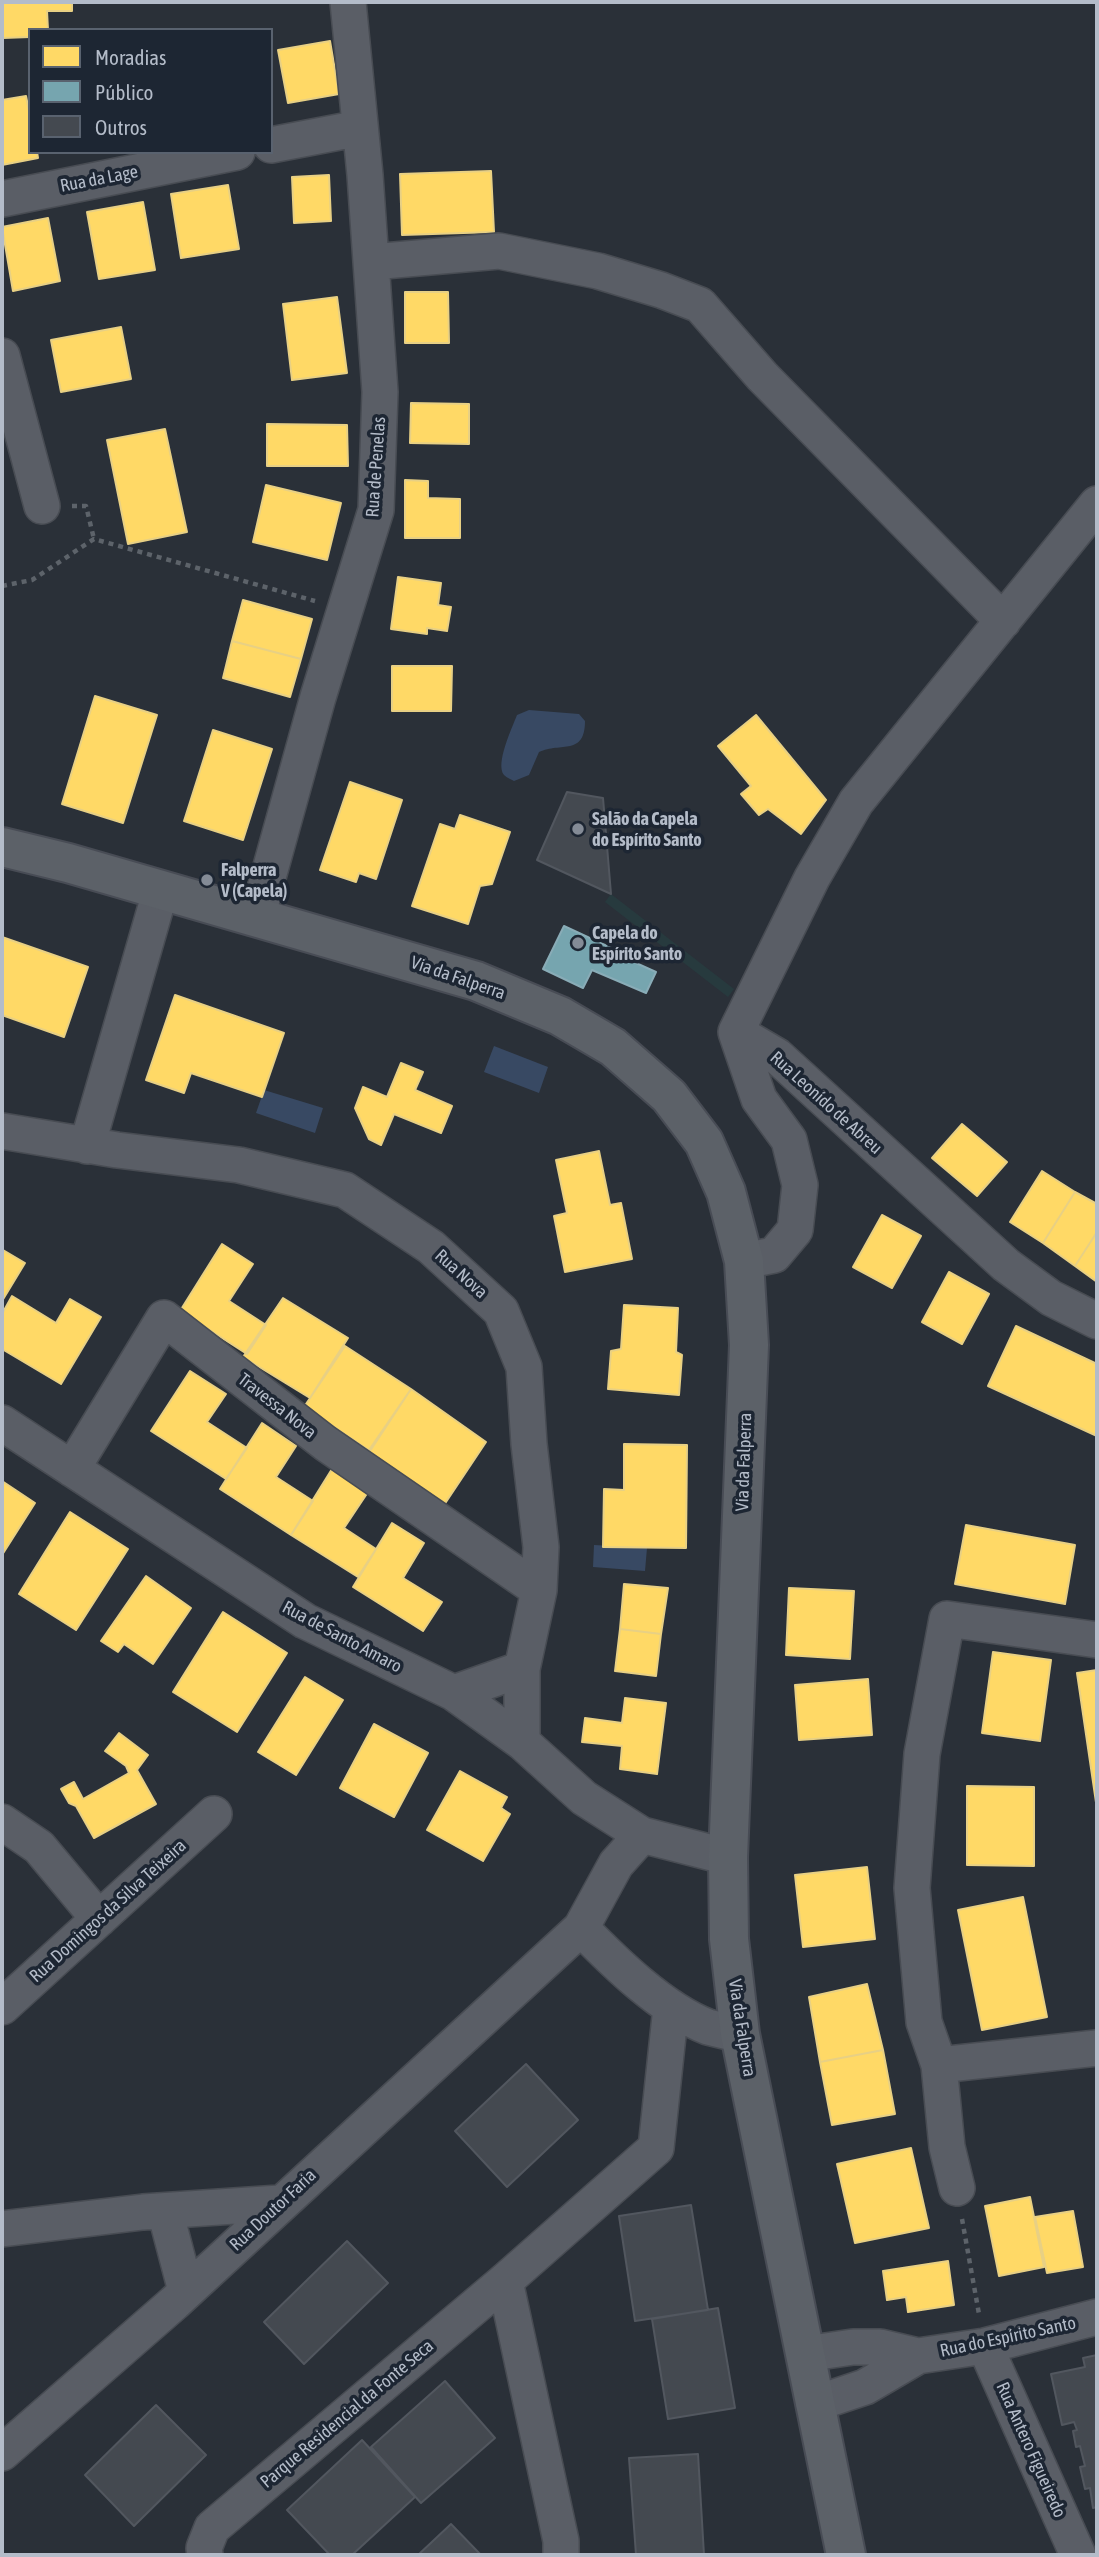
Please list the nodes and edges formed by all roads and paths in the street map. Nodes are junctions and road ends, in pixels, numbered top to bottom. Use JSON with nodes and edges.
{"nodes":[{"id":1,"x":348,"y":2,"type":"edge"},
{"id":2,"x":360,"y":128,"type":"junction"},
{"id":3,"x":273,"y":145,"type":"edge"},
{"id":4,"x":227,"y":154,"type":"edge"},
{"id":5,"x":2,"y":199,"type":"edge"},
{"id":6,"x":372,"y":262,"type":"junction"},
{"id":7,"x":2,"y":356,"type":"edge"},
{"id":8,"x":1097,"y":504,"type":"edge"},
{"id":9,"x":42,"y":506,"type":"dead end"},
{"id":10,"x":86,"y":506,"type":"dead end"},
{"id":11,"x":94,"y":539,"type":"junction"},
{"id":12,"x":2,"y":586,"type":"edge"},
{"id":13,"x":345,"y":609,"type":"junction"},
{"id":14,"x":1003,"y":621,"type":"junction"},
{"id":15,"x":2,"y":847,"type":"edge"},
{"id":16,"x":161,"y":889,"type":"junction"},
{"id":17,"x":257,"y":916,"type":"junction"},
{"id":18,"x":766,"y":928,"type":"dead end"},
{"id":19,"x":766,"y":970,"type":"junction"},
{"id":20,"x":736,"y":1032,"type":"junction"},
{"id":21,"x":2,"y":1131,"type":"edge"},
{"id":22,"x":87,"y":1146,"type":"junction"},
{"id":23,"x":744,"y":1261,"type":"junction"},
{"id":24,"x":1097,"y":1321,"type":"edge"},
{"id":25,"x":2,"y":1423,"type":"edge"},
{"id":26,"x":72,"y":1469,"type":"junction"},
{"id":27,"x":540,"y":1590,"type":"junction"},
{"id":28,"x":1097,"y":1640,"type":"edge"},
{"id":29,"x":522,"y":1669,"type":"junction"},
{"id":30,"x":454,"y":1693,"type":"junction"},
{"id":31,"x":522,"y":1742,"type":"junction"},
{"id":32,"x":214,"y":1814,"type":"dead end"},
{"id":33,"x":2,"y":1822,"type":"edge"},
{"id":34,"x":642,"y":1835,"type":"junction"},
{"id":35,"x":728,"y":1857,"type":"junction"},
{"id":36,"x":99,"y":1919,"type":"junction"},
{"id":37,"x":581,"y":1928,"type":"junction"},
{"id":38,"x":2,"y":2007,"type":"edge"},
{"id":39,"x":671,"y":2007,"type":"junction"},
{"id":40,"x":740,"y":2034,"type":"junction"},
{"id":41,"x":1097,"y":2048,"type":"edge"},
{"id":42,"x":939,"y":2065,"type":"junction"},
{"id":43,"x":957,"y":2188,"type":"joint"},
{"id":44,"x":280,"y":2203,"type":"junction"},
{"id":45,"x":165,"y":2211,"type":"junction"},
{"id":46,"x":2,"y":2229,"type":"edge"},
{"id":47,"x":505,"y":2281,"type":"junction"},
{"id":48,"x":186,"y":2291,"type":"junction"},
{"id":49,"x":1097,"y":2317,"type":"edge"},
{"id":50,"x":985,"y":2346,"type":"junction"},
{"id":51,"x":805,"y":2354,"type":"junction"},
{"id":52,"x":918,"y":2356,"type":"junction"},
{"id":53,"x":814,"y":2404,"type":"junction"},
{"id":54,"x":2,"y":2453,"type":"edge"},
{"id":55,"x":205,"y":2555,"type":"edge"},
{"id":56,"x":561,"y":2555,"type":"edge"},
{"id":57,"x":846,"y":2555,"type":"edge"},
{"id":58,"x":1078,"y":2555,"type":"edge"}],
"edges":[{"from":1,"to":2,"type":"street","name":"Rua de Penelas"},
{"from":2,"to":3,"type":"street"},
{"from":2,"to":6,"type":"street","name":"Rua de Penelas"},
{"from":4,"to":5,"type":"street","name":"Rua da Lage"},
{"from":6,"to":13,"type":"street","name":"Rua de Penelas"},
{"from":6,"to":14,"type":"street"},
{"from":7,"to":9,"type":"street"},
{"from":8,"to":14,"type":"street"},
{"from":10,"to":11,"type":"path"},
{"from":11,"to":12,"type":"path"},
{"from":11,"to":13,"type":"path"},
{"from":13,"to":17,"type":"street","name":"Rua de Penelas"},
{"from":14,"to":19,"type":"street"},
{"from":15,"to":16,"type":"main road","name":"Via da Falperra"},
{"from":16,"to":17,"type":"main road","name":"Via da Falperra"},
{"from":16,"to":22,"type":"street"},
{"from":17,"to":23,"type":"main road","name":"Via da Falperra"},
{"from":18,"to":19,"type":"street"},
{"from":19,"to":20,"type":"street"},
{"from":20,"to":23,"type":"street","name":"Rua Leonído de Abreu"},
{"from":20,"to":24,"type":"street","name":"Rua Leonído de Abreu"},
{"from":21,"to":22,"type":"street","name":"Rua Nova"},
{"from":22,"to":27,"type":"street","name":"Rua Nova"},
{"from":23,"to":35,"type":"main road","name":"Via da Falperra"},
{"from":25,"to":26,"type":"street","name":"Rua de Santo Amaro"},
{"from":26,"to":27,"type":"street","name":"Travessa Nova"},
{"from":26,"to":30,"type":"street","name":"Rua de Santo Amaro"},
{"from":27,"to":29,"type":"street","name":"Rua Nova"},
{"from":28,"to":42,"type":"street"},
{"from":29,"to":30,"type":"street"},
{"from":29,"to":31,"type":"street","name":"Rua Nova"},
{"from":30,"to":31,"type":"street","name":"Rua de Santo Amaro"},
{"from":31,"to":34,"type":"street","name":"Rua de Santo Amaro"},
{"from":32,"to":36,"type":"street","name":"Rua Domingos da Silva Teixeira"},
{"from":33,"to":36,"type":"street"},
{"from":34,"to":35,"type":"street","name":"Rua de Santo Amaro"},
{"from":34,"to":37,"type":"street","name":"Rua Doutor Faria"},
{"from":35,"to":40,"type":"main road","name":"Via da Falperra"},
{"from":36,"to":38,"type":"street","name":"Rua Domingos da Silva Teixeira"},
{"from":37,"to":39,"type":"street"},
{"from":37,"to":44,"type":"street","name":"Rua Doutor Faria"},
{"from":39,"to":40,"type":"street"},
{"from":39,"to":47,"type":"street","name":"Parque Residencial da Fonte Seca"},
{"from":40,"to":51,"type":"main road","name":"Via da Falperra"},
{"from":41,"to":42,"type":"street"},
{"from":42,"to":43,"type":"street"},
{"from":43,"to":50,"type":"path"},
{"from":44,"to":45,"type":"street"},
{"from":44,"to":48,"type":"street","name":"Rua Doutor Faria"},
{"from":45,"to":46,"type":"street"},
{"from":45,"to":48,"type":"street"},
{"from":47,"to":55,"type":"street","name":"Parque Residencial da Fonte Seca"},
{"from":47,"to":56,"type":"street"},
{"from":48,"to":54,"type":"street","name":"Rua Doutor Faria"},
{"from":49,"to":50,"type":"street","name":"Rua do Espírito Santo"},
{"from":50,"to":52,"type":"street","name":"Rua do Espírito Santo"},
{"from":50,"to":58,"type":"street","name":"Rua Antero Figueiredo"},
{"from":51,"to":52,"type":"street"},
{"from":51,"to":53,"type":"main road","name":"Via da Falperra"},
{"from":52,"to":53,"type":"street"},
{"from":53,"to":57,"type":"main road","name":"Via da Falperra"}]}
